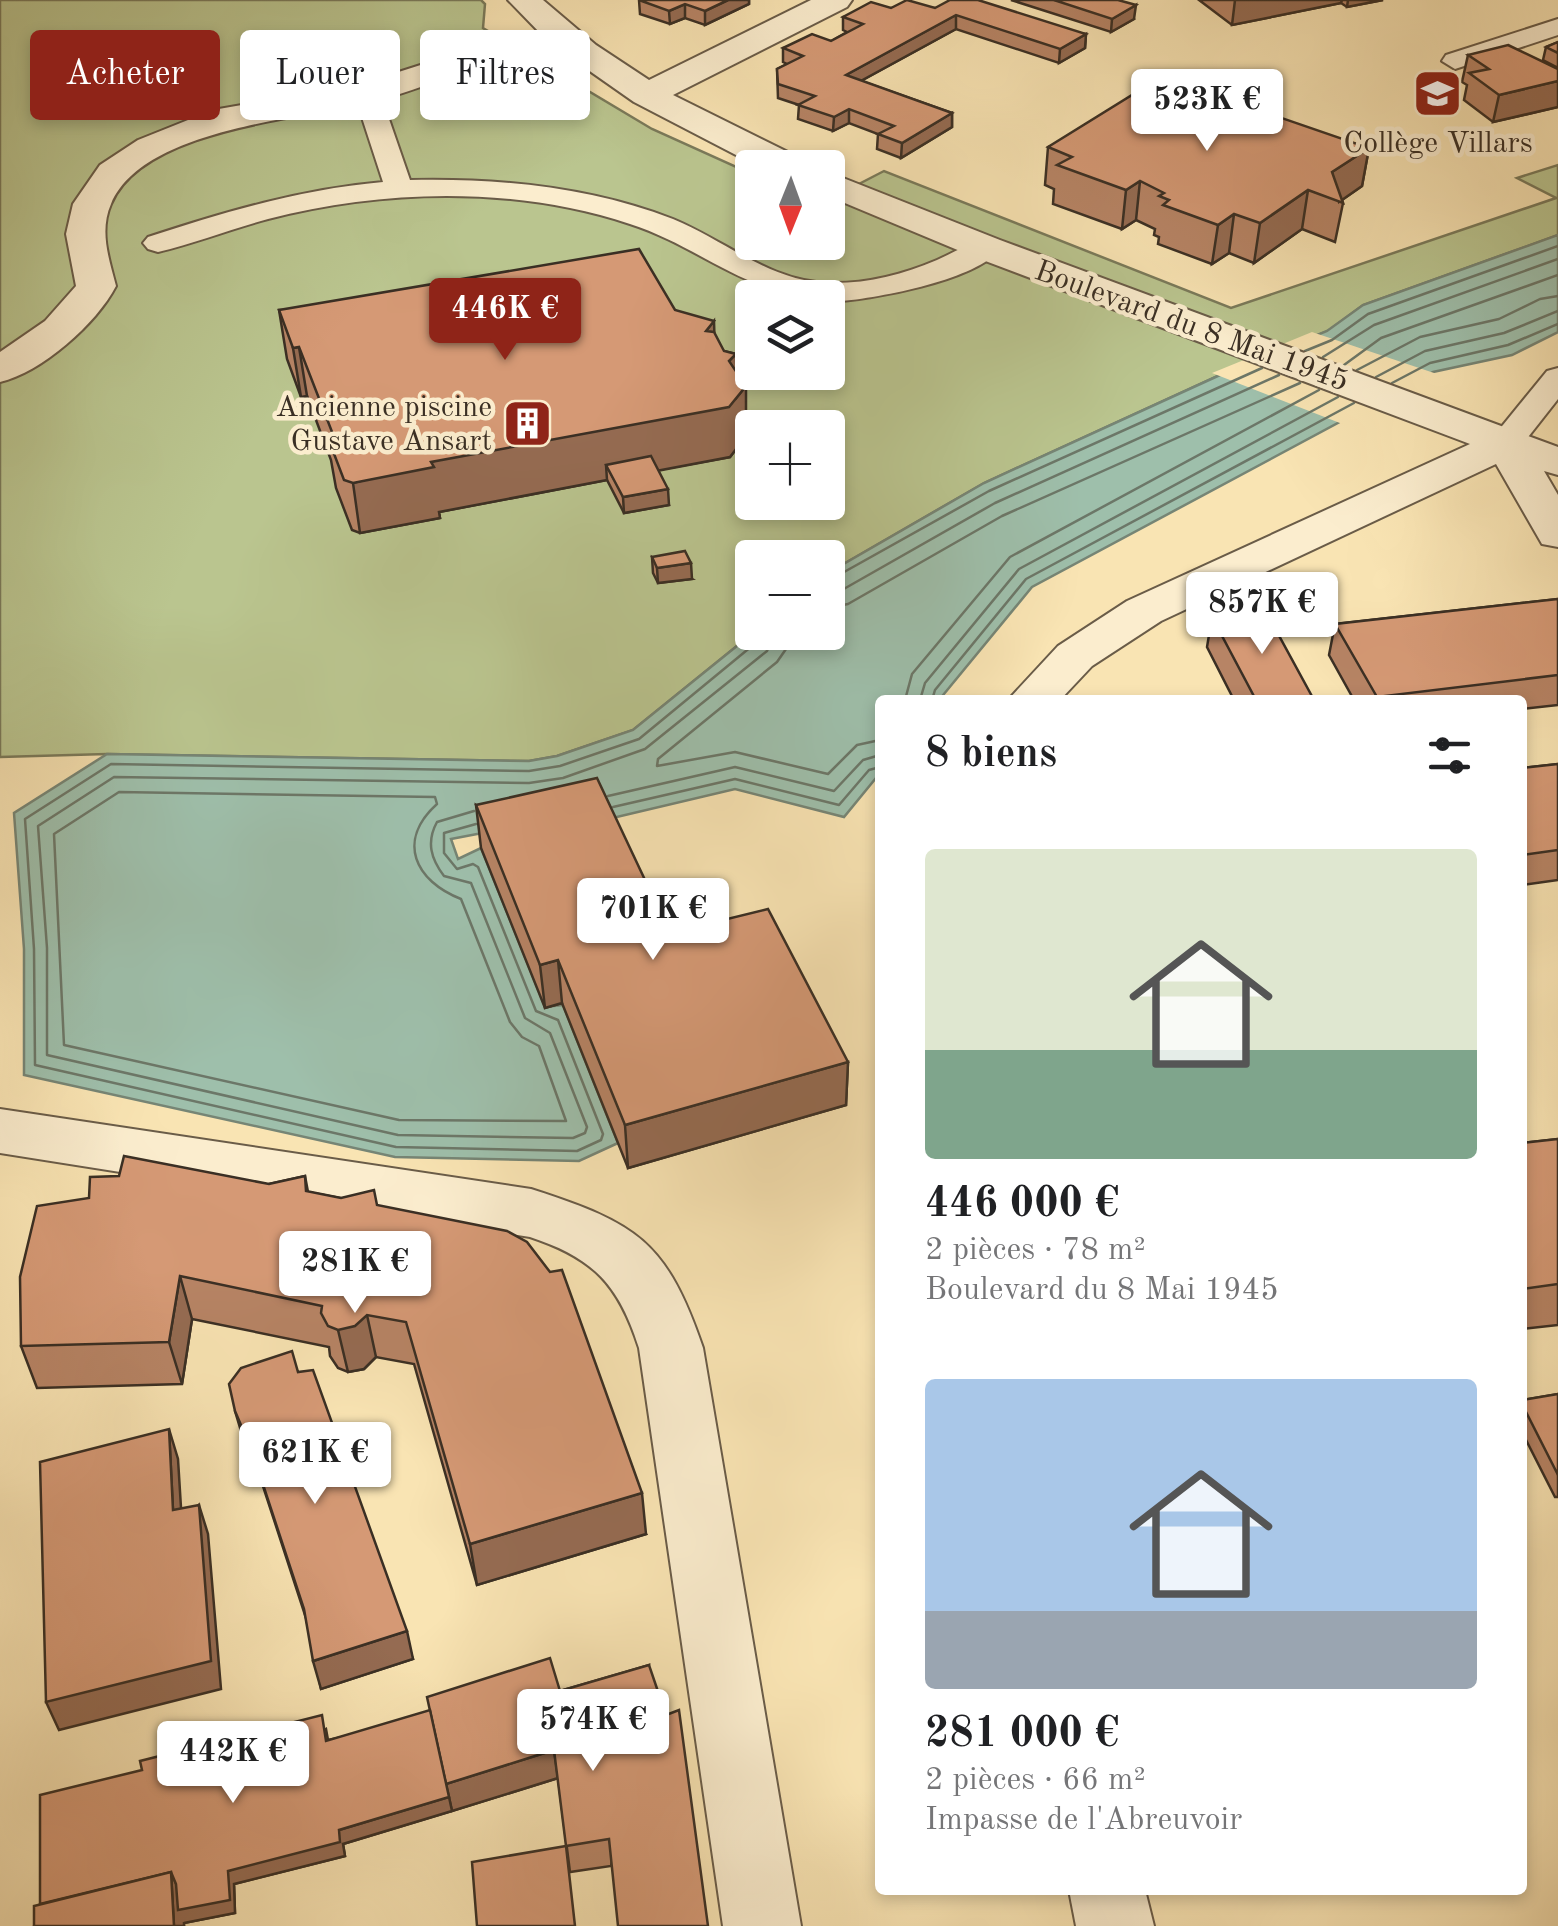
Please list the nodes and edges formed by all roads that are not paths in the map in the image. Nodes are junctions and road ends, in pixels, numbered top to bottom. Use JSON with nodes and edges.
{"nodes":[{"id":1,"x":524,"y":0,"type":"edge"},
{"id":2,"x":836,"y":0,"type":"edge"},
{"id":3,"x":1558,"y":27,"type":"edge"},
{"id":4,"x":557,"y":30,"type":"edge"},
{"id":5,"x":590,"y":56,"type":"edge"},
{"id":6,"x":1455,"y":61,"type":"dead end"},
{"id":7,"x":646,"y":95,"type":"junction"},
{"id":8,"x":240,"y":114,"type":"edge"},
{"id":9,"x":376,"y":120,"type":"edge"},
{"id":10,"x":755,"y":150,"type":"edge"},
{"id":11,"x":398,"y":186,"type":"junction"},
{"id":12,"x":845,"y":190,"type":"edge"},
{"id":13,"x":158,"y":242,"type":"dead end"},
{"id":14,"x":986,"y":248,"type":"junction"},
{"id":15,"x":0,"y":370,"type":"edge"},
{"id":16,"x":1558,"y":378,"type":"edge"},
{"id":17,"x":1506,"y":443,"type":"junction"},
{"id":18,"x":1558,"y":462,"type":"edge"},
{"id":19,"x":1558,"y":534,"type":"edge"},
{"id":20,"x":1037,"y":695,"type":"edge"},
{"id":21,"x":0,"y":1130,"type":"edge"},
{"id":22,"x":1108,"y":1895,"type":"edge"},
{"id":23,"x":762,"y":1926,"type":"edge"},
{"id":24,"x":1115,"y":1926,"type":"edge"}],
"edges":[{"from":1,"to":4,"type":"street"},
{"from":2,"to":7,"type":"street"},
{"from":3,"to":6,"type":"lane"},
{"from":5,"to":7,"type":"street"},
{"from":7,"to":10,"type":"street"},
{"from":8,"to":15,"type":"street"},
{"from":9,"to":11,"type":"lane"},
{"from":11,"to":13,"type":"lane"},
{"from":11,"to":14,"type":"lane"},
{"from":12,"to":14,"type":"street","name":"Boulevard du 8 Mai 1945"},
{"from":14,"to":17,"type":"street","name":"Boulevard du 8 Mai 1945"},
{"from":16,"to":17,"type":"lane"},
{"from":17,"to":18,"type":"street","name":"Boulevard du 8 Mai 1945"},
{"from":17,"to":19,"type":"street"},
{"from":17,"to":20,"type":"street"},
{"from":21,"to":23,"type":"street"},
{"from":22,"to":24,"type":"street"}]}
